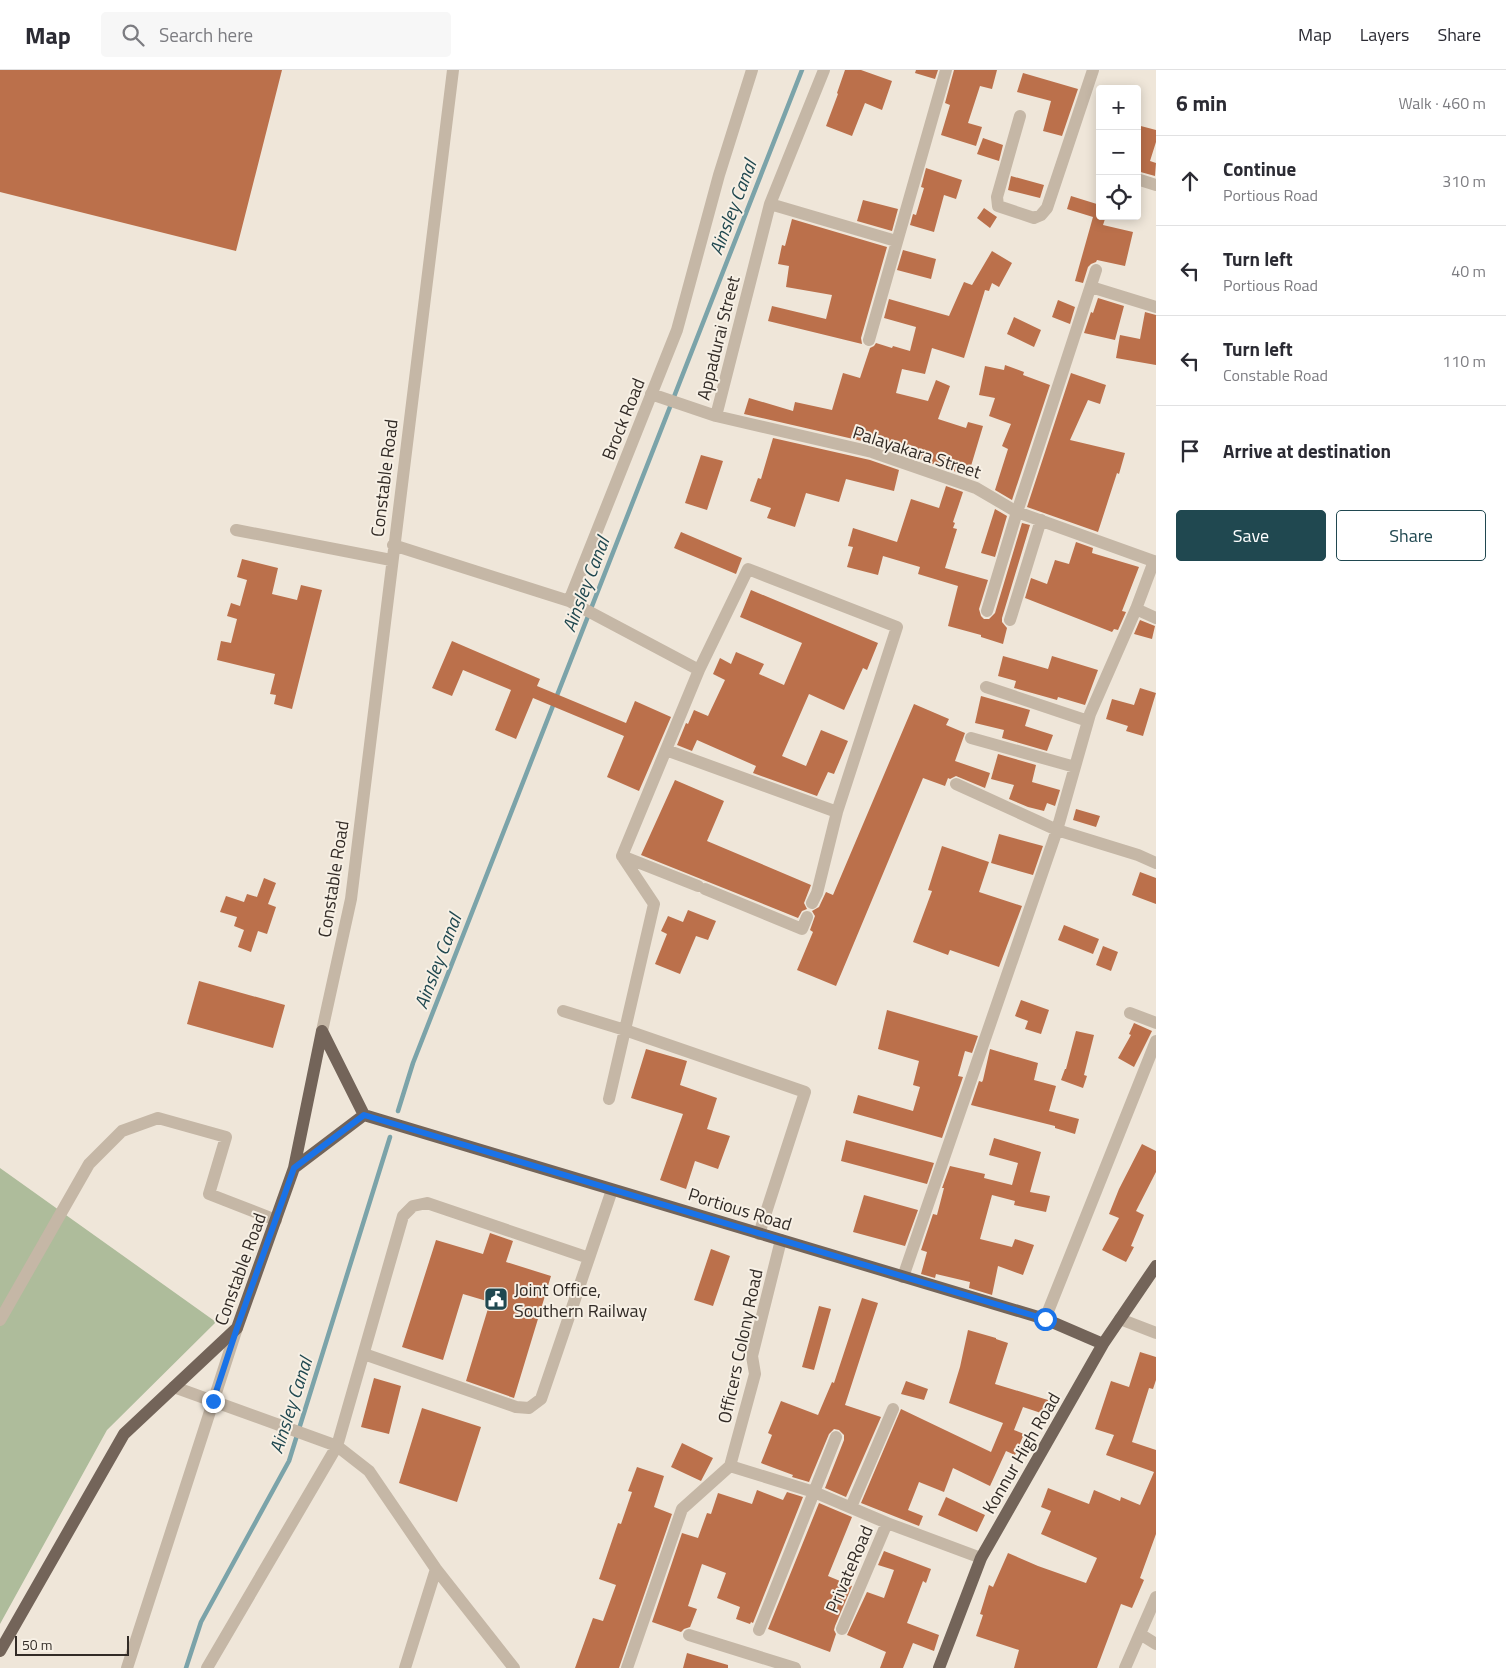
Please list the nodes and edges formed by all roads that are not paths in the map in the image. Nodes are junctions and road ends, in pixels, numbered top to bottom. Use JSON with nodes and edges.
{"nodes":[{"id":1,"x":453,"y":70,"type":"edge"},
{"id":2,"x":752,"y":70,"type":"edge"},
{"id":3,"x":824,"y":70,"type":"edge"},
{"id":4,"x":946,"y":70,"type":"edge"},
{"id":5,"x":1093,"y":70,"type":"edge"},
{"id":6,"x":1020,"y":116,"type":"dead end"},
{"id":7,"x":1141,"y":180,"type":"edge"},
{"id":8,"x":1156,"y":185,"type":"edge"},
{"id":9,"x":770,"y":204,"type":"junction"},
{"id":10,"x":896,"y":242,"type":"junction"},
{"id":11,"x":1096,"y":270,"type":"dead end"},
{"id":12,"x":1090,"y":287,"type":"junction"},
{"id":13,"x":1156,"y":307,"type":"edge"},
{"id":14,"x":869,"y":340,"type":"dead end"},
{"id":15,"x":651,"y":394,"type":"junction"},
{"id":16,"x":716,"y":416,"type":"junction"},
{"id":17,"x":1017,"y":512,"type":"junction"},
{"id":18,"x":1041,"y":520,"type":"junction"},
{"id":19,"x":236,"y":530,"type":"dead end"},
{"id":20,"x":393,"y":545,"type":"junction"},
{"id":21,"x":392,"y":560,"type":"junction"},
{"id":22,"x":1155,"y":561,"type":"edge"},
{"id":23,"x":569,"y":601,"type":"junction"},
{"id":24,"x":1136,"y":609,"type":"junction"},
{"id":25,"x":987,"y":611,"type":"dead end"},
{"id":26,"x":1156,"y":618,"type":"edge"},
{"id":27,"x":1010,"y":620,"type":"dead end"},
{"id":28,"x":698,"y":670,"type":"junction"},
{"id":29,"x":986,"y":687,"type":"dead end"},
{"id":30,"x":1088,"y":721,"type":"junction"},
{"id":31,"x":971,"y":738,"type":"dead end"},
{"id":32,"x":666,"y":750,"type":"junction"},
{"id":33,"x":1075,"y":767,"type":"junction"},
{"id":34,"x":956,"y":784,"type":"dead end"},
{"id":35,"x":837,"y":812,"type":"junction"},
{"id":36,"x":1057,"y":830,"type":"junction"},
{"id":37,"x":622,"y":856,"type":"junction"},
{"id":38,"x":1156,"y":863,"type":"edge"},
{"id":39,"x":812,"y":903,"type":"dead end"},
{"id":40,"x":806,"y":917,"type":"dead end"},
{"id":41,"x":563,"y":1011,"type":"dead end"},
{"id":42,"x":1130,"y":1013,"type":"dead end"},
{"id":43,"x":1156,"y":1023,"type":"edge"},
{"id":44,"x":625,"y":1030,"type":"junction"},
{"id":45,"x":322,"y":1031,"type":"junction"},
{"id":46,"x":1156,"y":1042,"type":"edge"},
{"id":47,"x":609,"y":1099,"type":"dead end"},
{"id":48,"x":364,"y":1115,"type":"junction"},
{"id":49,"x":294,"y":1168,"type":"junction"},
{"id":50,"x":612,"y":1190,"type":"junction"},
{"id":51,"x":276,"y":1220,"type":"junction"},
{"id":52,"x":759,"y":1234,"type":"junction"},
{"id":53,"x":781,"y":1240,"type":"junction"},
{"id":54,"x":589,"y":1258,"type":"junction"},
{"id":55,"x":1156,"y":1266,"type":"edge"},
{"id":56,"x":903,"y":1277,"type":"junction"},
{"id":57,"x":1120,"y":1318,"type":"junction"},
{"id":58,"x":1045,"y":1319,"type":"junction"},
{"id":59,"x":0,"y":1320,"type":"edge"},
{"id":60,"x":237,"y":1328,"type":"junction"},
{"id":61,"x":1156,"y":1333,"type":"edge"},
{"id":62,"x":1104,"y":1344,"type":"junction"},
{"id":63,"x":364,"y":1354,"type":"junction"},
{"id":64,"x":174,"y":1387,"type":"junction"},
{"id":65,"x":213,"y":1401,"type":"junction"},
{"id":66,"x":893,"y":1409,"type":"dead end"},
{"id":67,"x":836,"y":1437,"type":"dead end"},
{"id":68,"x":337,"y":1446,"type":"junction"},
{"id":69,"x":730,"y":1466,"type":"junction"},
{"id":70,"x":814,"y":1492,"type":"junction"},
{"id":71,"x":851,"y":1507,"type":"junction"},
{"id":72,"x":887,"y":1523,"type":"junction"},
{"id":73,"x":981,"y":1558,"type":"junction"},
{"id":74,"x":436,"y":1570,"type":"junction"},
{"id":75,"x":1156,"y":1597,"type":"edge"},
{"id":76,"x":842,"y":1629,"type":"dead end"},
{"id":77,"x":758,"y":1630,"type":"dead end"},
{"id":78,"x":1140,"y":1634,"type":"junction"},
{"id":79,"x":689,"y":1635,"type":"dead end"},
{"id":80,"x":1156,"y":1644,"type":"edge"},
{"id":81,"x":0,"y":1651,"type":"edge"},
{"id":82,"x":127,"y":1668,"type":"edge"},
{"id":83,"x":207,"y":1668,"type":"edge"},
{"id":84,"x":405,"y":1668,"type":"edge"},
{"id":85,"x":514,"y":1668,"type":"edge"},
{"id":86,"x":627,"y":1668,"type":"edge"},
{"id":87,"x":795,"y":1668,"type":"edge"},
{"id":88,"x":939,"y":1668,"type":"edge"},
{"id":89,"x":1125,"y":1668,"type":"edge"}],
"edges":[{"from":1,"to":20,"type":"street","name":"Constable Road"},
{"from":2,"to":15,"type":"street","name":"Brock Road"},
{"from":3,"to":9,"type":"street","name":"Appadurai Street"},
{"from":4,"to":10,"type":"street"},
{"from":5,"to":6,"type":"street"},
{"from":7,"to":8,"type":"street"},
{"from":9,"to":10,"type":"street"},
{"from":9,"to":16,"type":"street","name":"Appadurai Street"},
{"from":10,"to":14,"type":"street"},
{"from":11,"to":12,"type":"street"},
{"from":12,"to":13,"type":"street"},
{"from":12,"to":17,"type":"street"},
{"from":15,"to":16,"type":"street","name":"Palayakara Street"},
{"from":15,"to":23,"type":"street","name":"Brock Road"},
{"from":16,"to":17,"type":"street","name":"Palayakara Street"},
{"from":17,"to":18,"type":"street","name":"Palayakara Street"},
{"from":17,"to":25,"type":"street"},
{"from":18,"to":22,"type":"street","name":"Palayakara Street"},
{"from":18,"to":27,"type":"street"},
{"from":19,"to":21,"type":"street"},
{"from":20,"to":21,"type":"street","name":"Constable Road"},
{"from":20,"to":23,"type":"street"},
{"from":21,"to":45,"type":"street","name":"Constable Road"},
{"from":22,"to":24,"type":"street"},
{"from":23,"to":28,"type":"street"},
{"from":24,"to":26,"type":"street"},
{"from":24,"to":30,"type":"street"},
{"from":28,"to":32,"type":"street"},
{"from":28,"to":35,"type":"street"},
{"from":29,"to":30,"type":"street"},
{"from":30,"to":33,"type":"street"},
{"from":31,"to":33,"type":"street"},
{"from":32,"to":35,"type":"street"},
{"from":32,"to":37,"type":"street"},
{"from":33,"to":36,"type":"street"},
{"from":34,"to":36,"type":"street"},
{"from":35,"to":39,"type":"street"},
{"from":36,"to":38,"type":"street"},
{"from":36,"to":56,"type":"street"},
{"from":37,"to":40,"type":"street"},
{"from":37,"to":44,"type":"street"},
{"from":41,"to":44,"type":"street"},
{"from":42,"to":43,"type":"street"},
{"from":44,"to":47,"type":"street"},
{"from":44,"to":52,"type":"street"},
{"from":45,"to":48,"type":"main road"},
{"from":45,"to":49,"type":"main road","name":"Constable Road"},
{"from":46,"to":58,"type":"street"},
{"from":48,"to":49,"type":"main road"},
{"from":48,"to":50,"type":"main road","name":"Portious Road"},
{"from":49,"to":51,"type":"main road","name":"Constable Road"},
{"from":50,"to":52,"type":"main road","name":"Portious Road"},
{"from":50,"to":54,"type":"street"},
{"from":51,"to":59,"type":"street"},
{"from":51,"to":60,"type":"main road","name":"Constable Road"},
{"from":52,"to":53,"type":"main road","name":"Portious Road"},
{"from":53,"to":56,"type":"main road","name":"Portious Road"},
{"from":53,"to":69,"type":"street","name":"Officers Colony Road"},
{"from":54,"to":63,"type":"street"},
{"from":54,"to":63,"type":"street"},
{"from":55,"to":57,"type":"main road","name":"Konnur High Road"},
{"from":56,"to":58,"type":"main road","name":"Portious Road"},
{"from":57,"to":61,"type":"street"},
{"from":57,"to":62,"type":"main road","name":"Konnur High Road"},
{"from":58,"to":62,"type":"main road","name":"Portious Road"},
{"from":60,"to":64,"type":"main road"},
{"from":60,"to":65,"type":"street","name":"Constable Road"},
{"from":62,"to":73,"type":"main road","name":"Konnur High Road"},
{"from":63,"to":68,"type":"street"},
{"from":64,"to":65,"type":"street"},
{"from":64,"to":81,"type":"main road"},
{"from":65,"to":68,"type":"street"},
{"from":65,"to":82,"type":"street","name":"Constable Road"},
{"from":66,"to":71,"type":"street"},
{"from":67,"to":70,"type":"street"},
{"from":68,"to":74,"type":"street"},
{"from":68,"to":83,"type":"street"},
{"from":69,"to":70,"type":"street"},
{"from":69,"to":86,"type":"street"},
{"from":70,"to":71,"type":"street"},
{"from":70,"to":77,"type":"street"},
{"from":71,"to":72,"type":"street"},
{"from":72,"to":73,"type":"street"},
{"from":72,"to":76,"type":"street","name":"PrivateRoad"},
{"from":73,"to":88,"type":"main road","name":"Konnur High Road"},
{"from":74,"to":84,"type":"street"},
{"from":74,"to":85,"type":"street"},
{"from":75,"to":78,"type":"street"},
{"from":78,"to":80,"type":"street"},
{"from":78,"to":89,"type":"street"},
{"from":79,"to":87,"type":"street"}]}
